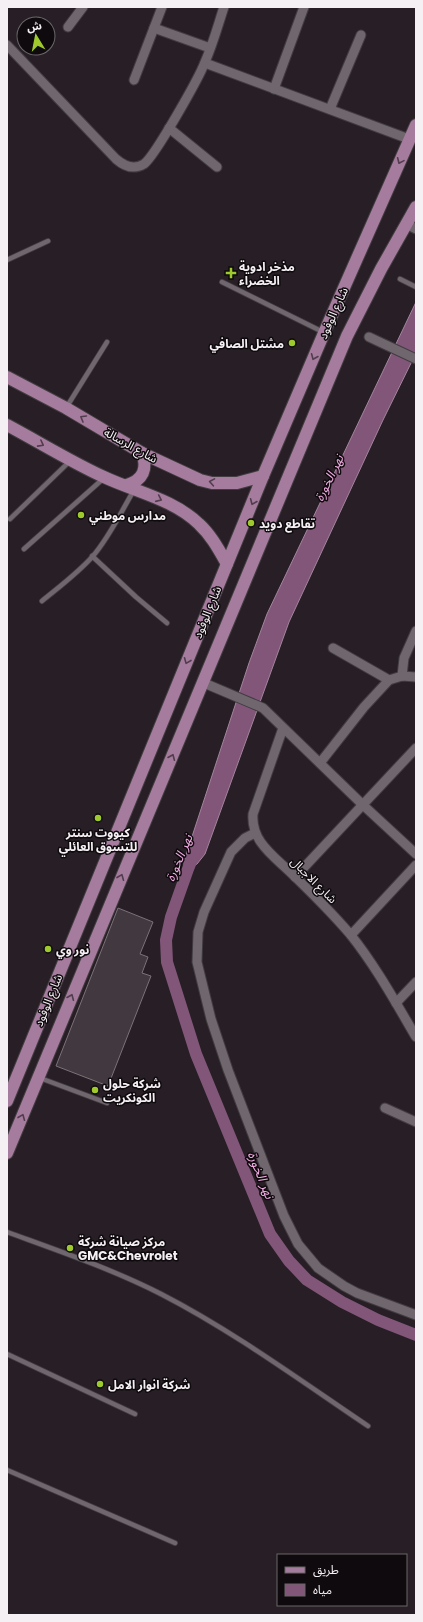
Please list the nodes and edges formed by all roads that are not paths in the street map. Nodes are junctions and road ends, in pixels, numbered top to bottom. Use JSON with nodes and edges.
{"nodes":[{"id":1,"x":83,"y":7,"type":"edge"},
{"id":2,"x":162,"y":7,"type":"edge"},
{"id":3,"x":224,"y":7,"type":"edge"},
{"id":4,"x":304,"y":7,"type":"edge"},
{"id":5,"x":68,"y":27,"type":"dead end"},
{"id":6,"x":154,"y":28,"type":"junction"},
{"id":7,"x":361,"y":35,"type":"dead end"},
{"id":8,"x":7,"y":45,"type":"edge"},
{"id":9,"x":210,"y":48,"type":"junction"},
{"id":10,"x":205,"y":63,"type":"junction"},
{"id":11,"x":134,"y":80,"type":"dead end"},
{"id":12,"x":274,"y":89,"type":"junction"},
{"id":13,"x":330,"y":109,"type":"junction"},
{"id":14,"x":416,"y":125,"type":"edge"},
{"id":15,"x":169,"y":128,"type":"junction"},
{"id":16,"x":409,"y":139,"type":"junction"},
{"id":17,"x":217,"y":167,"type":"dead end"},
{"id":18,"x":416,"y":207,"type":"edge"},
{"id":19,"x":411,"y":227,"type":"edge"},
{"id":20,"x":48,"y":242,"type":"dead end"},
{"id":21,"x":7,"y":260,"type":"edge"},
{"id":22,"x":400,"y":279,"type":"dead end"},
{"id":23,"x":222,"y":282,"type":"dead end"},
{"id":24,"x":416,"y":287,"type":"edge"},
{"id":25,"x":324,"y":333,"type":"junction"},
{"id":26,"x":369,"y":337,"type":"dead end"},
{"id":27,"x":107,"y":342,"type":"dead end"},
{"id":28,"x":416,"y":359,"type":"edge"},
{"id":29,"x":7,"y":377,"type":"edge"},
{"id":30,"x":66,"y":408,"type":"junction"},
{"id":31,"x":7,"y":425,"type":"edge"},
{"id":32,"x":142,"y":453,"type":"junction"},
{"id":33,"x":72,"y":460,"type":"junction"},
{"id":34,"x":264,"y":476,"type":"junction"},
{"id":35,"x":104,"y":477,"type":"junction"},
{"id":36,"x":131,"y":487,"type":"junction"},
{"id":37,"x":10,"y":519,"type":"dead end"},
{"id":38,"x":24,"y":549,"type":"dead end"},
{"id":39,"x":92,"y":556,"type":"junction"},
{"id":40,"x":227,"y":564,"type":"junction"},
{"id":41,"x":42,"y":601,"type":"dead end"},
{"id":42,"x":167,"y":623,"type":"dead end"},
{"id":43,"x":416,"y":631,"type":"edge"},
{"id":44,"x":333,"y":648,"type":"dead end"},
{"id":45,"x":402,"y":676,"type":"junction"},
{"id":46,"x":416,"y":677,"type":"edge"},
{"id":47,"x":390,"y":680,"type":"junction"},
{"id":48,"x":204,"y":683,"type":"junction"},
{"id":49,"x":284,"y":728,"type":"junction"},
{"id":50,"x":416,"y":748,"type":"edge"},
{"id":51,"x":320,"y":763,"type":"junction"},
{"id":52,"x":363,"y":805,"type":"junction"},
{"id":53,"x":255,"y":833,"type":"junction"},
{"id":54,"x":416,"y":854,"type":"edge"},
{"id":55,"x":416,"y":865,"type":"edge"},
{"id":56,"x":295,"y":877,"type":"junction"},
{"id":57,"x":351,"y":935,"type":"junction"},
{"id":58,"x":416,"y":982,"type":"edge"},
{"id":59,"x":396,"y":1003,"type":"junction"},
{"id":60,"x":416,"y":1037,"type":"edge"},
{"id":61,"x":38,"y":1077,"type":"junction"},
{"id":62,"x":8,"y":1095,"type":"edge"},
{"id":63,"x":107,"y":1103,"type":"dead end"},
{"id":64,"x":385,"y":1108,"type":"dead end"},
{"id":65,"x":416,"y":1122,"type":"edge"},
{"id":66,"x":7,"y":1154,"type":"edge"},
{"id":67,"x":7,"y":1232,"type":"edge"},
{"id":68,"x":416,"y":1315,"type":"edge"},
{"id":69,"x":7,"y":1354,"type":"edge"},
{"id":70,"x":135,"y":1414,"type":"dead end"},
{"id":71,"x":368,"y":1426,"type":"dead end"},
{"id":72,"x":7,"y":1470,"type":"edge"},
{"id":73,"x":175,"y":1544,"type":"dead end"}],
"edges":[{"from":1,"to":5,"type":"street"},
{"from":2,"to":6,"type":"street"},
{"from":3,"to":9,"type":"street"},
{"from":4,"to":12,"type":"street"},
{"from":6,"to":9,"type":"street"},
{"from":6,"to":11,"type":"street"},
{"from":7,"to":13,"type":"street"},
{"from":8,"to":15,"type":"street"},
{"from":9,"to":10,"type":"street"},
{"from":10,"to":12,"type":"street"},
{"from":10,"to":15,"type":"street"},
{"from":12,"to":13,"type":"street"},
{"from":13,"to":16,"type":"street"},
{"from":14,"to":16,"type":"main road","name":"شارع الوفود"},
{"from":15,"to":17,"type":"street"},
{"from":16,"to":25,"type":"main road","name":"شارع الوفود","one_way":true},
{"from":18,"to":19,"type":"main road","name":"شارع الوفود"},
{"from":19,"to":48,"type":"main road","name":"شارع الوفود"},
{"from":20,"to":21,"type":"lane"},
{"from":22,"to":24,"type":"lane"},
{"from":23,"to":25,"type":"lane"},
{"from":25,"to":34,"type":"main road","name":"شارع الوفود","one_way":true},
{"from":26,"to":28,"type":"street"},
{"from":27,"to":30,"type":"lane"},
{"from":29,"to":30,"type":"main road","name":"شارع الرسالة"},
{"from":32,"to":30,"type":"main road","name":"شارع الرسالة","one_way":true},
{"from":31,"to":33,"type":"main road","one_way":true},
{"from":34,"to":32,"type":"main road","name":"شارع الرسالة","one_way":true},
{"from":32,"to":36,"type":"main road"},
{"from":33,"to":35,"type":"main road"},
{"from":33,"to":37,"type":"lane"},
{"from":34,"to":40,"type":"main road","name":"شارع الوفود","one_way":true},
{"from":35,"to":36,"type":"main road"},
{"from":35,"to":38,"type":"lane"},
{"from":36,"to":39,"type":"lane"},
{"from":36,"to":40,"type":"main road","one_way":true},
{"from":39,"to":41,"type":"lane"},
{"from":39,"to":42,"type":"lane"},
{"from":40,"to":62,"type":"main road","name":"شارع الوفود","one_way":true},
{"from":43,"to":45,"type":"street"},
{"from":44,"to":47,"type":"street"},
{"from":45,"to":46,"type":"street"},
{"from":45,"to":47,"type":"street"},
{"from":47,"to":51,"type":"street"},
{"from":48,"to":49,"type":"street"},
{"from":61,"to":48,"type":"main road","name":"شارع الوفود","one_way":true},
{"from":49,"to":51,"type":"street"},
{"from":49,"to":53,"type":"street","name":"شارع الاجبال"},
{"from":50,"to":52,"type":"street"},
{"from":51,"to":52,"type":"street"},
{"from":52,"to":54,"type":"street"},
{"from":52,"to":56,"type":"street"},
{"from":53,"to":56,"type":"street","name":"شارع الاجبال"},
{"from":53,"to":68,"type":"street"},
{"from":55,"to":57,"type":"street"},
{"from":56,"to":57,"type":"street","name":"شارع الاجبال"},
{"from":57,"to":59,"type":"street","name":"شارع الاجبال"},
{"from":58,"to":59,"type":"street"},
{"from":59,"to":60,"type":"street","name":"شارع الاجبال"},
{"from":61,"to":63,"type":"lane"},
{"from":66,"to":61,"type":"main road","name":"شارع الوفود","one_way":true},
{"from":64,"to":65,"type":"street"},
{"from":67,"to":71,"type":"lane"},
{"from":69,"to":70,"type":"lane"},
{"from":72,"to":73,"type":"lane"}]}
